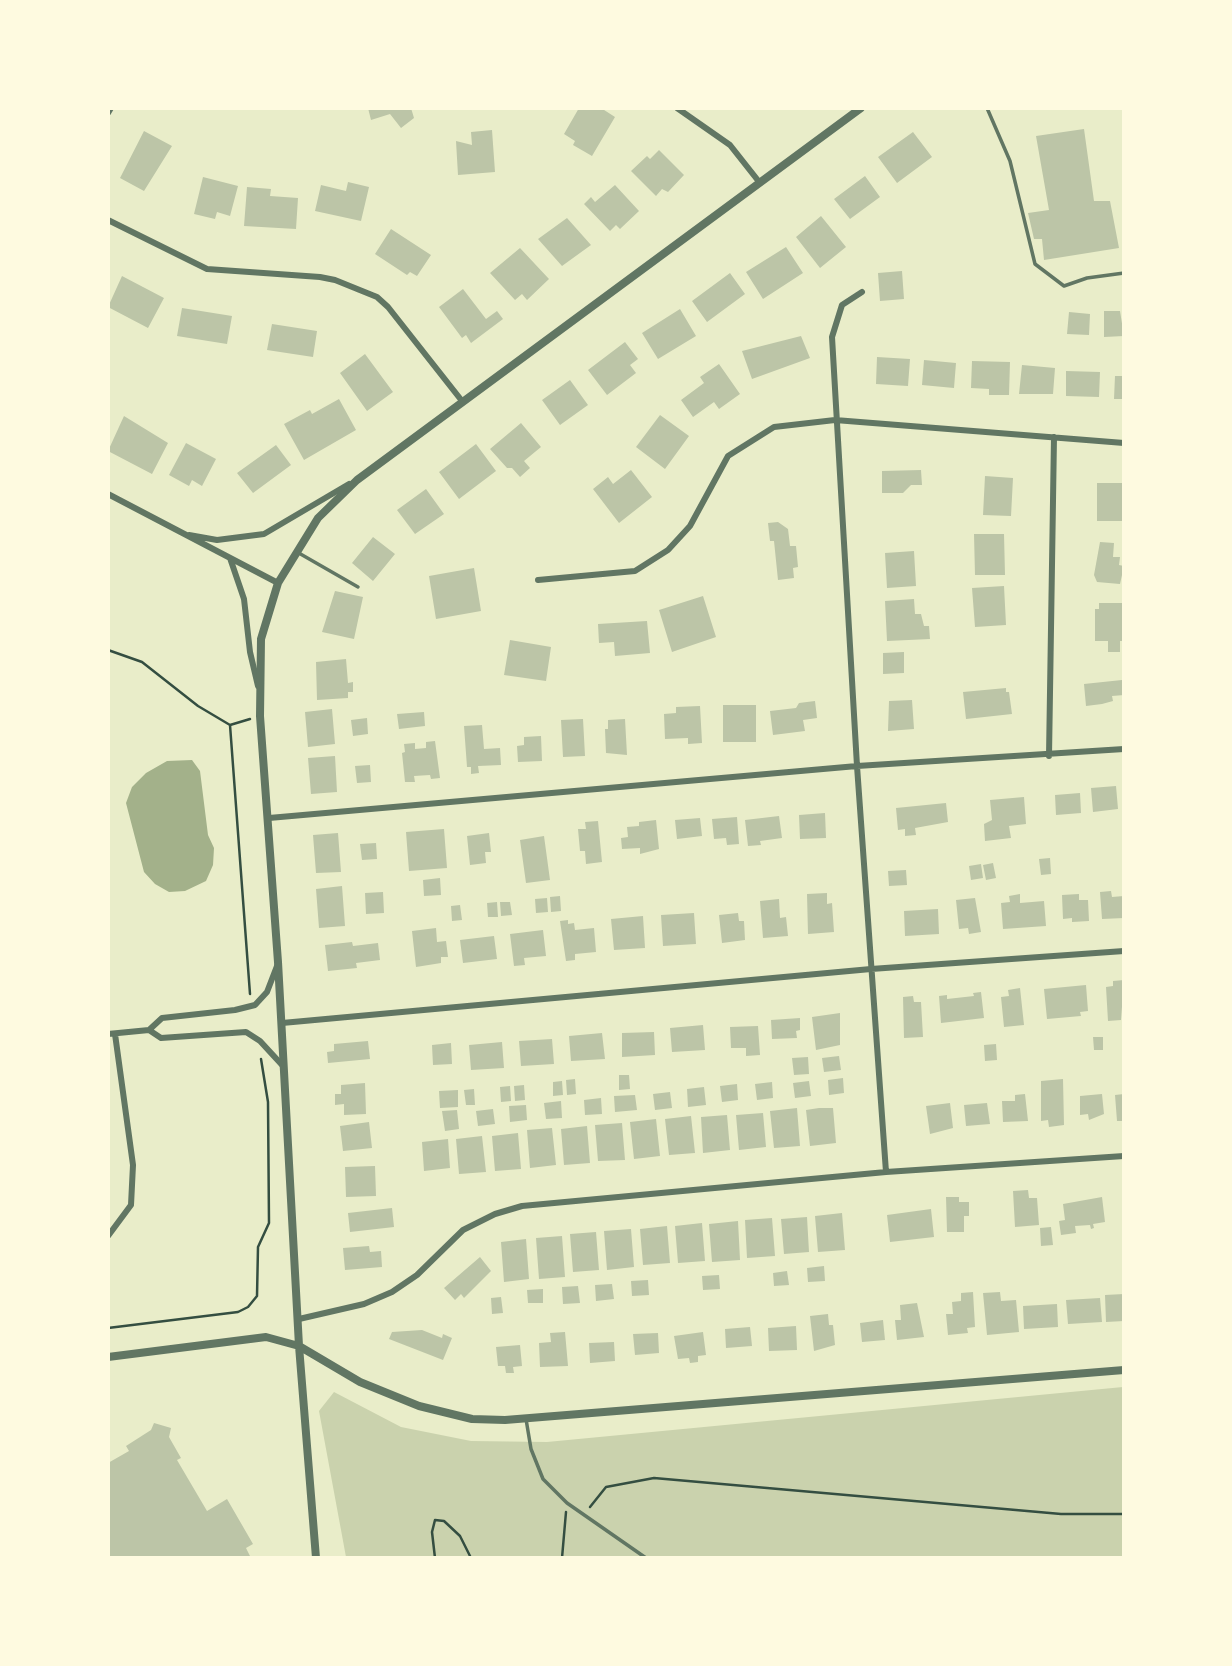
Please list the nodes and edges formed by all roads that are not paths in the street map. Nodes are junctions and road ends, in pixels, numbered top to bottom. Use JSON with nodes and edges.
{"nodes":[{"id":1,"x":677,"y":108,"type":"edge"},
{"id":2,"x":860,"y":108,"type":"edge"},
{"id":3,"x":987,"y":108,"type":"edge"},
{"id":4,"x":760,"y":183,"type":"junction"},
{"id":5,"x":108,"y":220,"type":"edge"},
{"id":6,"x":1124,"y":273,"type":"edge"},
{"id":7,"x":862,"y":292,"type":"dead end"},
{"id":8,"x":462,"y":401,"type":"junction"},
{"id":9,"x":835,"y":420,"type":"junction"},
{"id":10,"x":1054,"y":437,"type":"junction"},
{"id":11,"x":1124,"y":443,"type":"edge"},
{"id":12,"x":357,"y":480,"type":"junction"},
{"id":13,"x":108,"y":494,"type":"edge"},
{"id":14,"x":182,"y":533,"type":"junction"},
{"id":15,"x":296,"y":551,"type":"junction"},
{"id":16,"x":230,"y":558,"type":"junction"},
{"id":17,"x":538,"y":580,"type":"dead end"},
{"id":18,"x":278,"y":583,"type":"junction"},
{"id":19,"x":358,"y":587,"type":"dead end"},
{"id":20,"x":259,"y":690,"type":"junction"},
{"id":21,"x":1124,"y":749,"type":"edge"},
{"id":22,"x":1049,"y":755,"type":"junction"},
{"id":23,"x":857,"y":766,"type":"junction"},
{"id":24,"x":269,"y":818,"type":"junction"},
{"id":25,"x":1124,"y":951,"type":"edge"},
{"id":26,"x":278,"y":962,"type":"junction"},
{"id":27,"x":871,"y":969,"type":"junction"},
{"id":28,"x":282,"y":1023,"type":"junction"},
{"id":29,"x":149,"y":1030,"type":"junction"},
{"id":30,"x":112,"y":1034,"type":"edge"},
{"id":31,"x":283,"y":1066,"type":"junction"},
{"id":32,"x":1124,"y":1156,"type":"edge"},
{"id":33,"x":886,"y":1172,"type":"junction"},
{"id":34,"x":108,"y":1236,"type":"edge"},
{"id":35,"x":299,"y":1319,"type":"junction"},
{"id":36,"x":299,"y":1346,"type":"junction"},
{"id":37,"x":108,"y":1357,"type":"edge"},
{"id":38,"x":1124,"y":1370,"type":"edge"},
{"id":39,"x":526,"y":1419,"type":"junction"},
{"id":40,"x":316,"y":1558,"type":"edge"},
{"id":41,"x":646,"y":1558,"type":"edge"}],
"edges":[{"from":1,"to":4,"type":"street"},
{"from":2,"to":4,"type":"street"},
{"from":3,"to":6,"type":"lane"},
{"from":4,"to":8,"type":"street"},
{"from":5,"to":8,"type":"street"},
{"from":7,"to":9,"type":"street"},
{"from":8,"to":12,"type":"street"},
{"from":9,"to":10,"type":"street"},
{"from":9,"to":17,"type":"street"},
{"from":9,"to":23,"type":"street"},
{"from":10,"to":11,"type":"street"},
{"from":10,"to":22,"type":"street"},
{"from":12,"to":14,"type":"street"},
{"from":12,"to":15,"type":"street"},
{"from":13,"to":14,"type":"street"},
{"from":14,"to":16,"type":"street"},
{"from":15,"to":18,"type":"street"},
{"from":15,"to":19,"type":"lane"},
{"from":16,"to":18,"type":"street"},
{"from":16,"to":20,"type":"street"},
{"from":18,"to":20,"type":"street"},
{"from":20,"to":24,"type":"street"},
{"from":21,"to":22,"type":"street"},
{"from":22,"to":23,"type":"street"},
{"from":23,"to":24,"type":"street"},
{"from":23,"to":27,"type":"street"},
{"from":24,"to":26,"type":"street"},
{"from":25,"to":27,"type":"street"},
{"from":26,"to":28,"type":"street"},
{"from":26,"to":29,"type":"street"},
{"from":27,"to":28,"type":"street"},
{"from":27,"to":33,"type":"street"},
{"from":28,"to":31,"type":"street"},
{"from":29,"to":30,"type":"street"},
{"from":29,"to":31,"type":"street"},
{"from":30,"to":34,"type":"street"},
{"from":31,"to":35,"type":"street"},
{"from":32,"to":33,"type":"street"},
{"from":33,"to":35,"type":"street"},
{"from":35,"to":36,"type":"street"},
{"from":36,"to":37,"type":"street"},
{"from":36,"to":39,"type":"street"},
{"from":36,"to":40,"type":"street"},
{"from":38,"to":39,"type":"street"},
{"from":39,"to":41,"type":"lane"}]}
